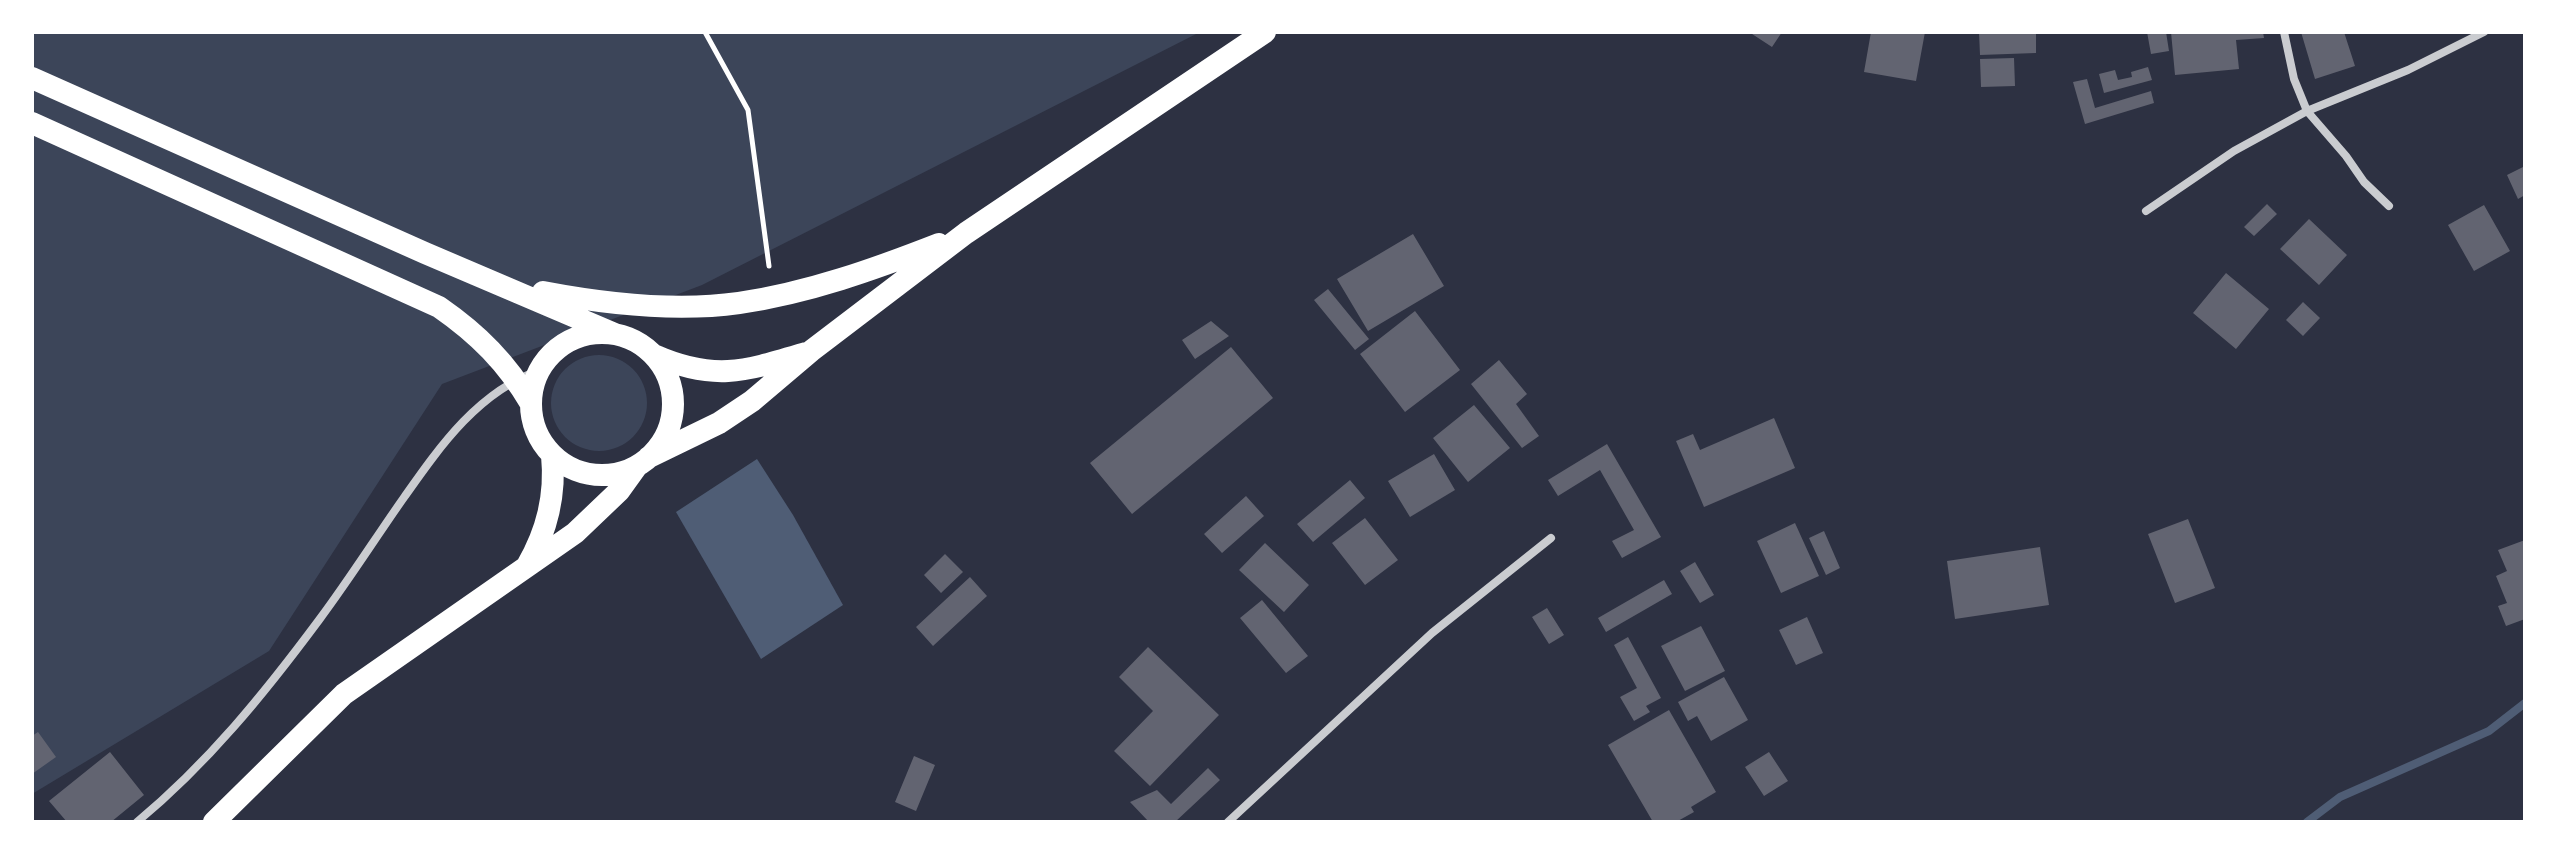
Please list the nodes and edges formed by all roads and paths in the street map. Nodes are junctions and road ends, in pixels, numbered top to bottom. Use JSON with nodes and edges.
{"nodes":[{"id":1,"x":705,"y":32,"type":"edge"},
{"id":2,"x":1265,"y":32,"type":"edge"},
{"id":3,"x":2284,"y":32,"type":"edge"},
{"id":4,"x":2484,"y":32,"type":"edge"},
{"id":5,"x":32,"y":78,"type":"edge"},
{"id":6,"x":2307,"y":111,"type":"junction"},
{"id":7,"x":32,"y":123,"type":"edge"},
{"id":8,"x":2389,"y":206,"type":"dead end"},
{"id":9,"x":2146,"y":211,"type":"dead end"},
{"id":10,"x":966,"y":233,"type":"junction"},
{"id":11,"x":769,"y":266,"type":"dead end"},
{"id":12,"x":490,"y":280,"type":"junction"},
{"id":13,"x":615,"y":334,"type":"junction"},
{"id":14,"x":811,"y":351,"type":"junction"},
{"id":15,"x":653,"y":355,"type":"junction"},
{"id":16,"x":540,"y":370,"type":"junction"},
{"id":17,"x":515,"y":378,"type":"junction"},
{"id":18,"x":531,"y":404,"type":"junction"},
{"id":19,"x":552,"y":455,"type":"junction"},
{"id":20,"x":643,"y":461,"type":"junction"},
{"id":21,"x":1551,"y":538,"type":"dead end"},
{"id":22,"x":526,"y":567,"type":"junction"},
{"id":23,"x":137,"y":822,"type":"edge"},
{"id":24,"x":214,"y":822,"type":"edge"},
{"id":25,"x":1228,"y":822,"type":"edge"}],
"edges":[{"from":1,"to":11,"type":"path"},
{"from":2,"to":10,"type":"highway"},
{"from":3,"to":6,"type":"street"},
{"from":4,"to":6,"type":"street"},
{"from":5,"to":12,"type":"highway"},
{"from":6,"to":8,"type":"street"},
{"from":6,"to":9,"type":"street"},
{"from":7,"to":17,"type":"highway"},
{"from":10,"to":12,"type":"highway"},
{"from":10,"to":14,"type":"highway"},
{"from":12,"to":13,"type":"highway"},
{"from":13,"to":15,"type":"highway"},
{"from":13,"to":16,"type":"highway"},
{"from":14,"to":15,"type":"highway"},
{"from":14,"to":20,"type":"highway"},
{"from":15,"to":20,"type":"highway"},
{"from":16,"to":17,"type":"street"},
{"from":16,"to":18,"type":"highway"},
{"from":17,"to":18,"type":"highway"},
{"from":17,"to":23,"type":"street"},
{"from":18,"to":19,"type":"highway"},
{"from":19,"to":20,"type":"highway"},
{"from":19,"to":22,"type":"highway"},
{"from":20,"to":22,"type":"highway"},
{"from":21,"to":25,"type":"street"},
{"from":22,"to":24,"type":"highway"}]}
